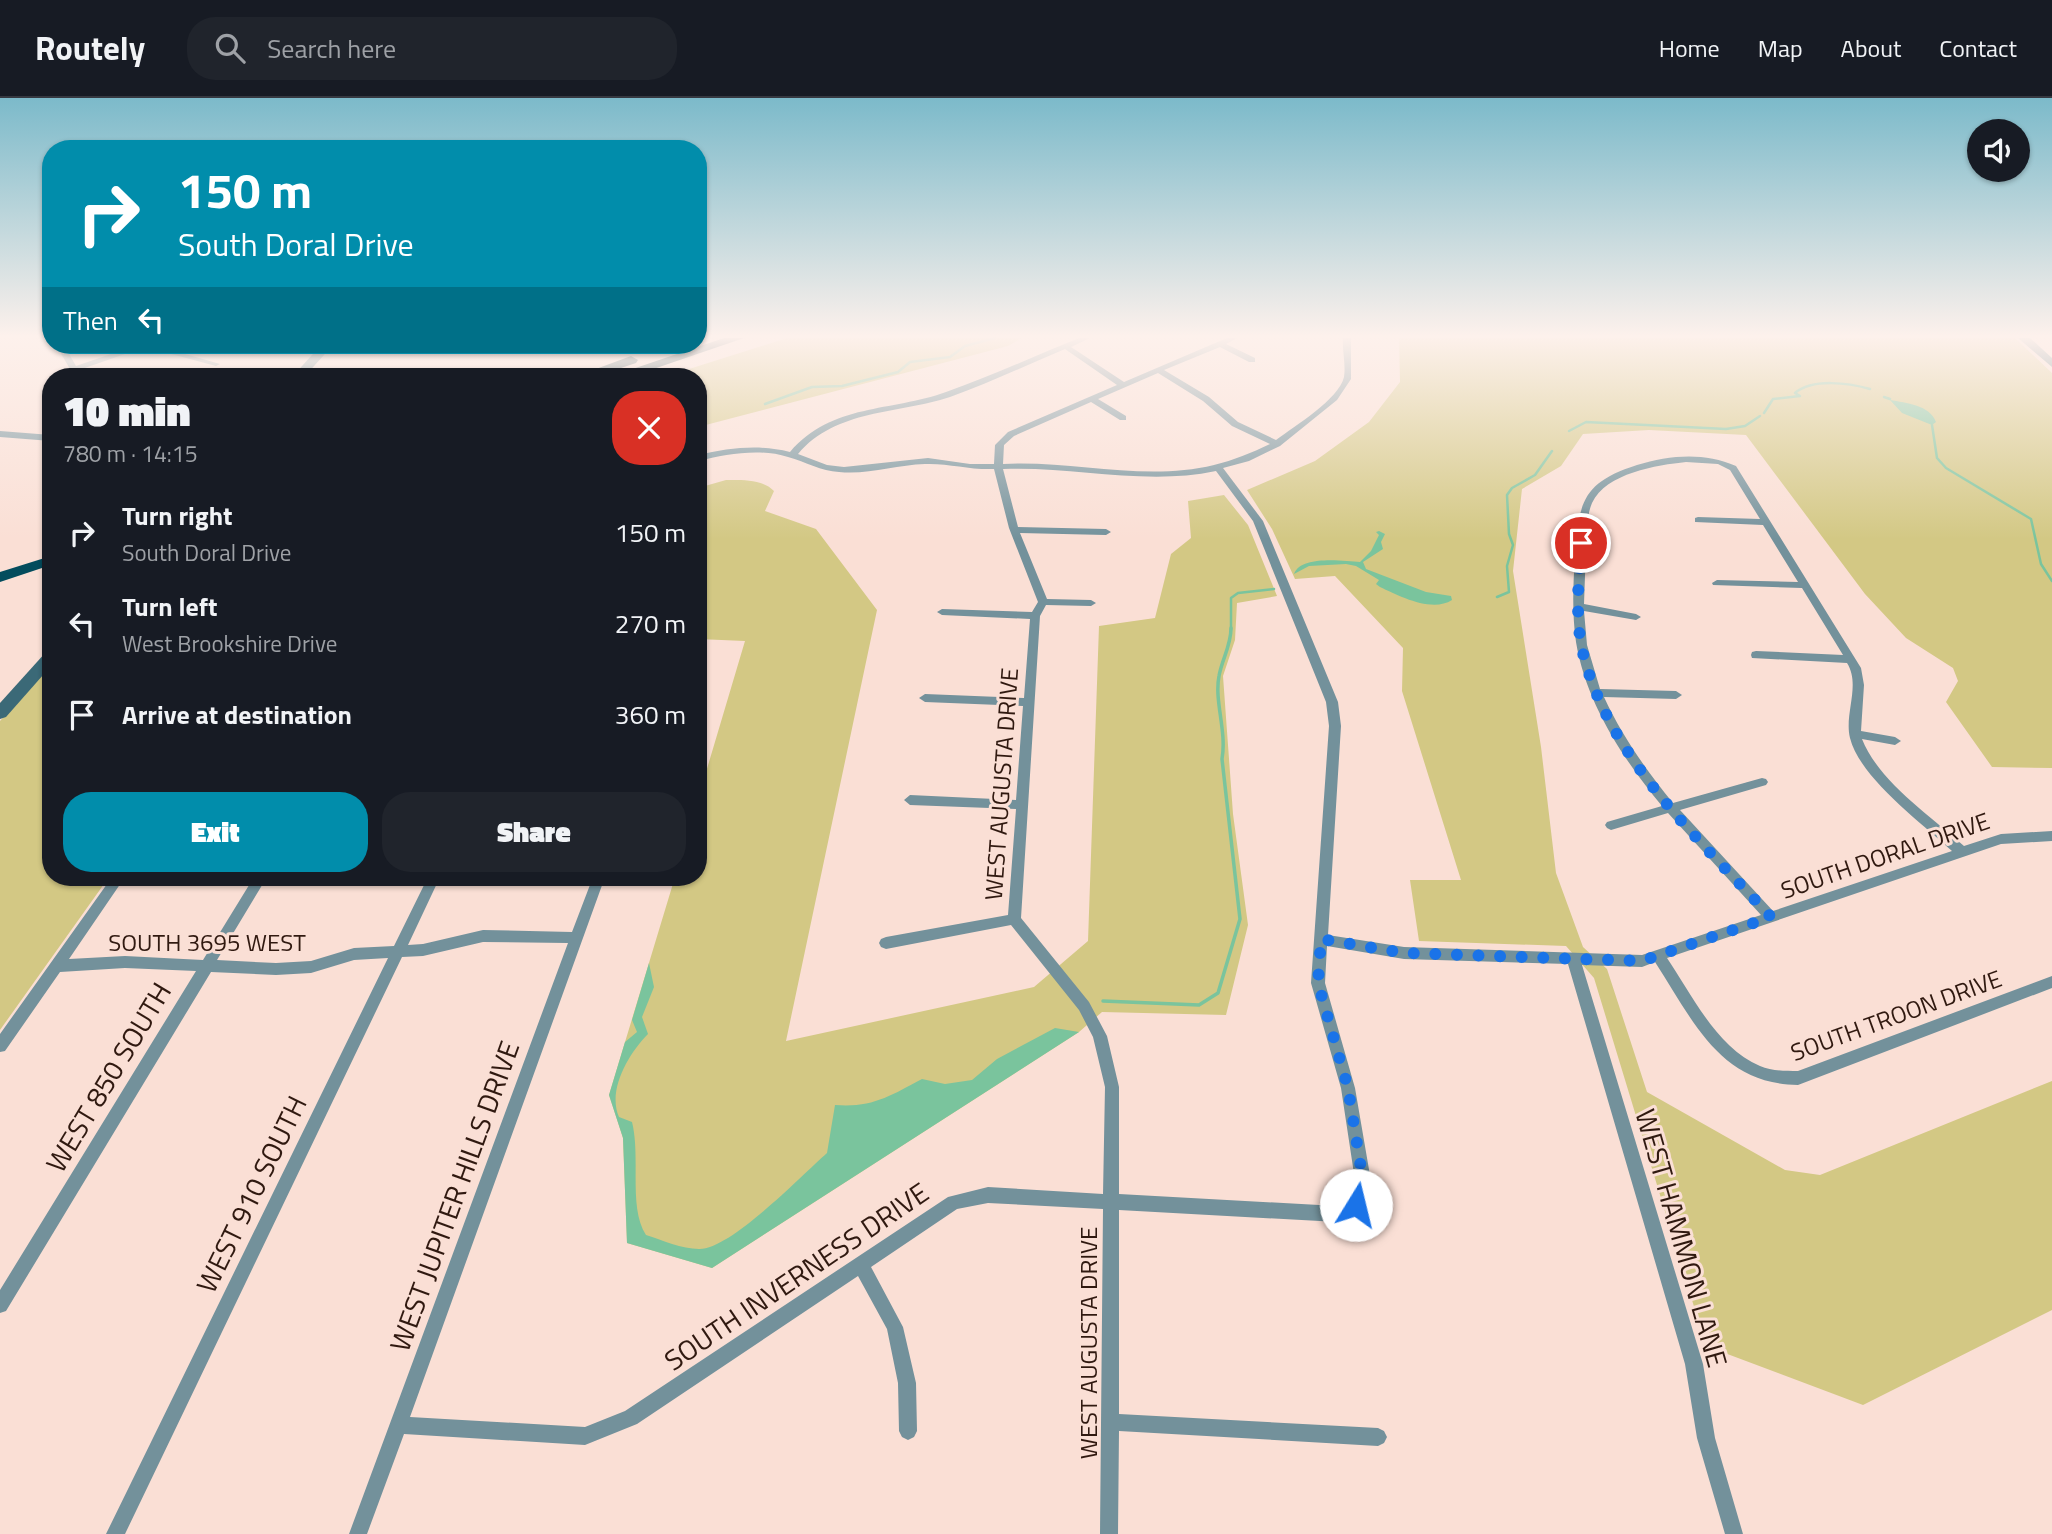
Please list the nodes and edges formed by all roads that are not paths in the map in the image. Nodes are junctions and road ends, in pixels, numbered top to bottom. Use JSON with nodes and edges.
{"nodes":[{"id":1,"x":895,"y":405,"type":"edge"},
{"id":2,"x":1078,"y":405,"type":"edge"},
{"id":3,"x":1102,"y":405,"type":"edge"},
{"id":4,"x":1213,"y":405,"type":"edge"},
{"id":5,"x":1324,"y":405,"type":"edge"},
{"id":6,"x":1124,"y":418,"type":"dead end"},
{"id":7,"x":0,"y":434,"type":"edge"},
{"id":8,"x":42,"y":437,"type":"edge"},
{"id":9,"x":1277,"y":444,"type":"junction"},
{"id":10,"x":792,"y":455,"type":"junction"},
{"id":11,"x":707,"y":456,"type":"edge"},
{"id":12,"x":999,"y":466,"type":"junction"},
{"id":13,"x":1219,"y":469,"type":"junction"},
{"id":14,"x":1698,"y":520,"type":"dead end"},
{"id":15,"x":1768,"y":522,"type":"junction"},
{"id":16,"x":1015,"y":530,"type":"junction"},
{"id":17,"x":1106,"y":532,"type":"dead end"},
{"id":18,"x":1581,"y":543,"type":"junction"},
{"id":19,"x":1605,"y":548,"type":"dead end"},
{"id":20,"x":42,"y":563,"type":"edge"},
{"id":21,"x":0,"y":577,"type":"edge"},
{"id":22,"x":1717,"y":583,"type":"dead end"},
{"id":23,"x":1806,"y":586,"type":"junction"},
{"id":24,"x":1043,"y":601,"type":"junction"},
{"id":25,"x":1091,"y":603,"type":"dead end"},
{"id":26,"x":1579,"y":607,"type":"junction"},
{"id":27,"x":942,"y":612,"type":"dead end"},
{"id":28,"x":1035,"y":616,"type":"junction"},
{"id":29,"x":1636,"y":617,"type":"dead end"},
{"id":30,"x":1756,"y":655,"type":"dead end"},
{"id":31,"x":1850,"y":659,"type":"junction"},
{"id":32,"x":42,"y":666,"type":"edge"},
{"id":33,"x":1597,"y":693,"type":"junction"},
{"id":34,"x":1676,"y":695,"type":"dead end"},
{"id":35,"x":925,"y":698,"type":"dead end"},
{"id":36,"x":1029,"y":702,"type":"junction"},
{"id":37,"x":0,"y":713,"type":"edge"},
{"id":38,"x":1855,"y":734,"type":"junction"},
{"id":39,"x":1895,"y":741,"type":"dead end"},
{"id":40,"x":1762,"y":782,"type":"dead end"},
{"id":41,"x":910,"y":800,"type":"dead end"},
{"id":42,"x":1022,"y":804,"type":"junction"},
{"id":43,"x":1674,"y":810,"type":"junction"},
{"id":44,"x":1611,"y":825,"type":"dead end"},
{"id":45,"x":2052,"y":836,"type":"edge"},
{"id":46,"x":1962,"y":852,"type":"junction"},
{"id":47,"x":113,"y":886,"type":"edge"},
{"id":48,"x":256,"y":886,"type":"edge"},
{"id":49,"x":430,"y":886,"type":"edge"},
{"id":50,"x":596,"y":886,"type":"edge"},
{"id":51,"x":1771,"y":917,"type":"junction"},
{"id":52,"x":1014,"y":919,"type":"junction"},
{"id":53,"x":576,"y":938,"type":"junction"},
{"id":54,"x":1321,"y":939,"type":"junction"},
{"id":55,"x":887,"y":943,"type":"dead end"},
{"id":56,"x":398,"y":951,"type":"junction"},
{"id":57,"x":1658,"y":956,"type":"junction"},
{"id":58,"x":1573,"y":959,"type":"junction"},
{"id":59,"x":56,"y":966,"type":"junction"},
{"id":60,"x":206,"y":967,"type":"junction"},
{"id":61,"x":2052,"y":982,"type":"edge"},
{"id":62,"x":0,"y":1046,"type":"edge"},
{"id":63,"x":1112,"y":1202,"type":"junction"},
{"id":64,"x":861,"y":1265,"type":"junction"},
{"id":65,"x":0,"y":1305,"type":"edge"},
{"id":66,"x":1110,"y":1422,"type":"junction"},
{"id":67,"x":398,"y":1425,"type":"junction"},
{"id":68,"x":908,"y":1431,"type":"dead end"},
{"id":69,"x":1378,"y":1437,"type":"dead end"},
{"id":70,"x":115,"y":1534,"type":"edge"},
{"id":71,"x":358,"y":1534,"type":"edge"},
{"id":72,"x":1109,"y":1534,"type":"edge"},
{"id":73,"x":1734,"y":1534,"type":"edge"}],
"edges":[{"from":1,"to":10,"type":"street"},
{"from":2,"to":12,"type":"street"},
{"from":3,"to":6,"type":"street"},
{"from":4,"to":9,"type":"street"},
{"from":5,"to":9,"type":"street"},
{"from":7,"to":8,"type":"street"},
{"from":9,"to":13,"type":"street"},
{"from":10,"to":11,"type":"street"},
{"from":10,"to":12,"type":"street"},
{"from":12,"to":13,"type":"street"},
{"from":12,"to":16,"type":"street"},
{"from":13,"to":54,"type":"street"},
{"from":14,"to":15,"type":"street"},
{"from":15,"to":18,"type":"street"},
{"from":15,"to":23,"type":"street"},
{"from":16,"to":17,"type":"street"},
{"from":16,"to":24,"type":"street"},
{"from":18,"to":19,"type":"street"},
{"from":18,"to":26,"type":"street"},
{"from":20,"to":21,"type":"main road"},
{"from":22,"to":23,"type":"street"},
{"from":23,"to":31,"type":"street"},
{"from":24,"to":25,"type":"street"},
{"from":24,"to":28,"type":"street","name":"WEST AUGUSTA DRIVE"},
{"from":26,"to":29,"type":"street"},
{"from":26,"to":33,"type":"street"},
{"from":27,"to":28,"type":"street"},
{"from":28,"to":36,"type":"street","name":"WEST AUGUSTA DRIVE"},
{"from":30,"to":31,"type":"street"},
{"from":31,"to":38,"type":"street"},
{"from":32,"to":37,"type":"street"},
{"from":33,"to":34,"type":"street"},
{"from":33,"to":43,"type":"street"},
{"from":35,"to":36,"type":"street"},
{"from":36,"to":42,"type":"street","name":"WEST AUGUSTA DRIVE"},
{"from":38,"to":39,"type":"street"},
{"from":38,"to":46,"type":"street"},
{"from":40,"to":43,"type":"street"},
{"from":41,"to":42,"type":"street"},
{"from":42,"to":52,"type":"street","name":"WEST AUGUSTA DRIVE"},
{"from":43,"to":44,"type":"street"},
{"from":43,"to":51,"type":"street"},
{"from":45,"to":46,"type":"street","name":"SOUTH DORAL DRIVE"},
{"from":46,"to":51,"type":"street","name":"SOUTH DORAL DRIVE"},
{"from":47,"to":59,"type":"street"},
{"from":48,"to":60,"type":"street","name":"WEST 850 SOUTH"},
{"from":49,"to":56,"type":"street","name":"WEST 910 SOUTH"},
{"from":50,"to":53,"type":"street","name":"WEST JUPITER HILLS DRIVE"},
{"from":51,"to":57,"type":"street","name":"SOUTH DORAL DRIVE"},
{"from":52,"to":55,"type":"street"},
{"from":52,"to":63,"type":"street","name":"WEST AUGUSTA DRIVE"},
{"from":53,"to":56,"type":"street","name":"SOUTH 3695 WEST"},
{"from":53,"to":67,"type":"street","name":"WEST JUPITER HILLS DRIVE"},
{"from":54,"to":58,"type":"street","name":"SOUTH DORAL DRIVE"},
{"from":54,"to":63,"type":"street","name":"SOUTH INVERNESS DRIVE"},
{"from":56,"to":60,"type":"street","name":"SOUTH 3695 WEST"},
{"from":56,"to":70,"type":"street","name":"WEST 910 SOUTH"},
{"from":57,"to":58,"type":"street","name":"SOUTH DORAL DRIVE"},
{"from":57,"to":61,"type":"street","name":"SOUTH TROON DRIVE"},
{"from":58,"to":73,"type":"street","name":"WEST HAMMON LANE"},
{"from":59,"to":60,"type":"street","name":"SOUTH 3695 WEST"},
{"from":59,"to":62,"type":"street"},
{"from":60,"to":65,"type":"street","name":"WEST 850 SOUTH"},
{"from":63,"to":64,"type":"street","name":"SOUTH INVERNESS DRIVE"},
{"from":63,"to":66,"type":"street","name":"WEST AUGUSTA DRIVE"},
{"from":64,"to":67,"type":"street","name":"SOUTH INVERNESS DRIVE"},
{"from":64,"to":68,"type":"street"},
{"from":66,"to":69,"type":"street"},
{"from":66,"to":72,"type":"street","name":"WEST AUGUSTA DRIVE"},
{"from":67,"to":71,"type":"street","name":"WEST JUPITER HILLS DRIVE"}]}
